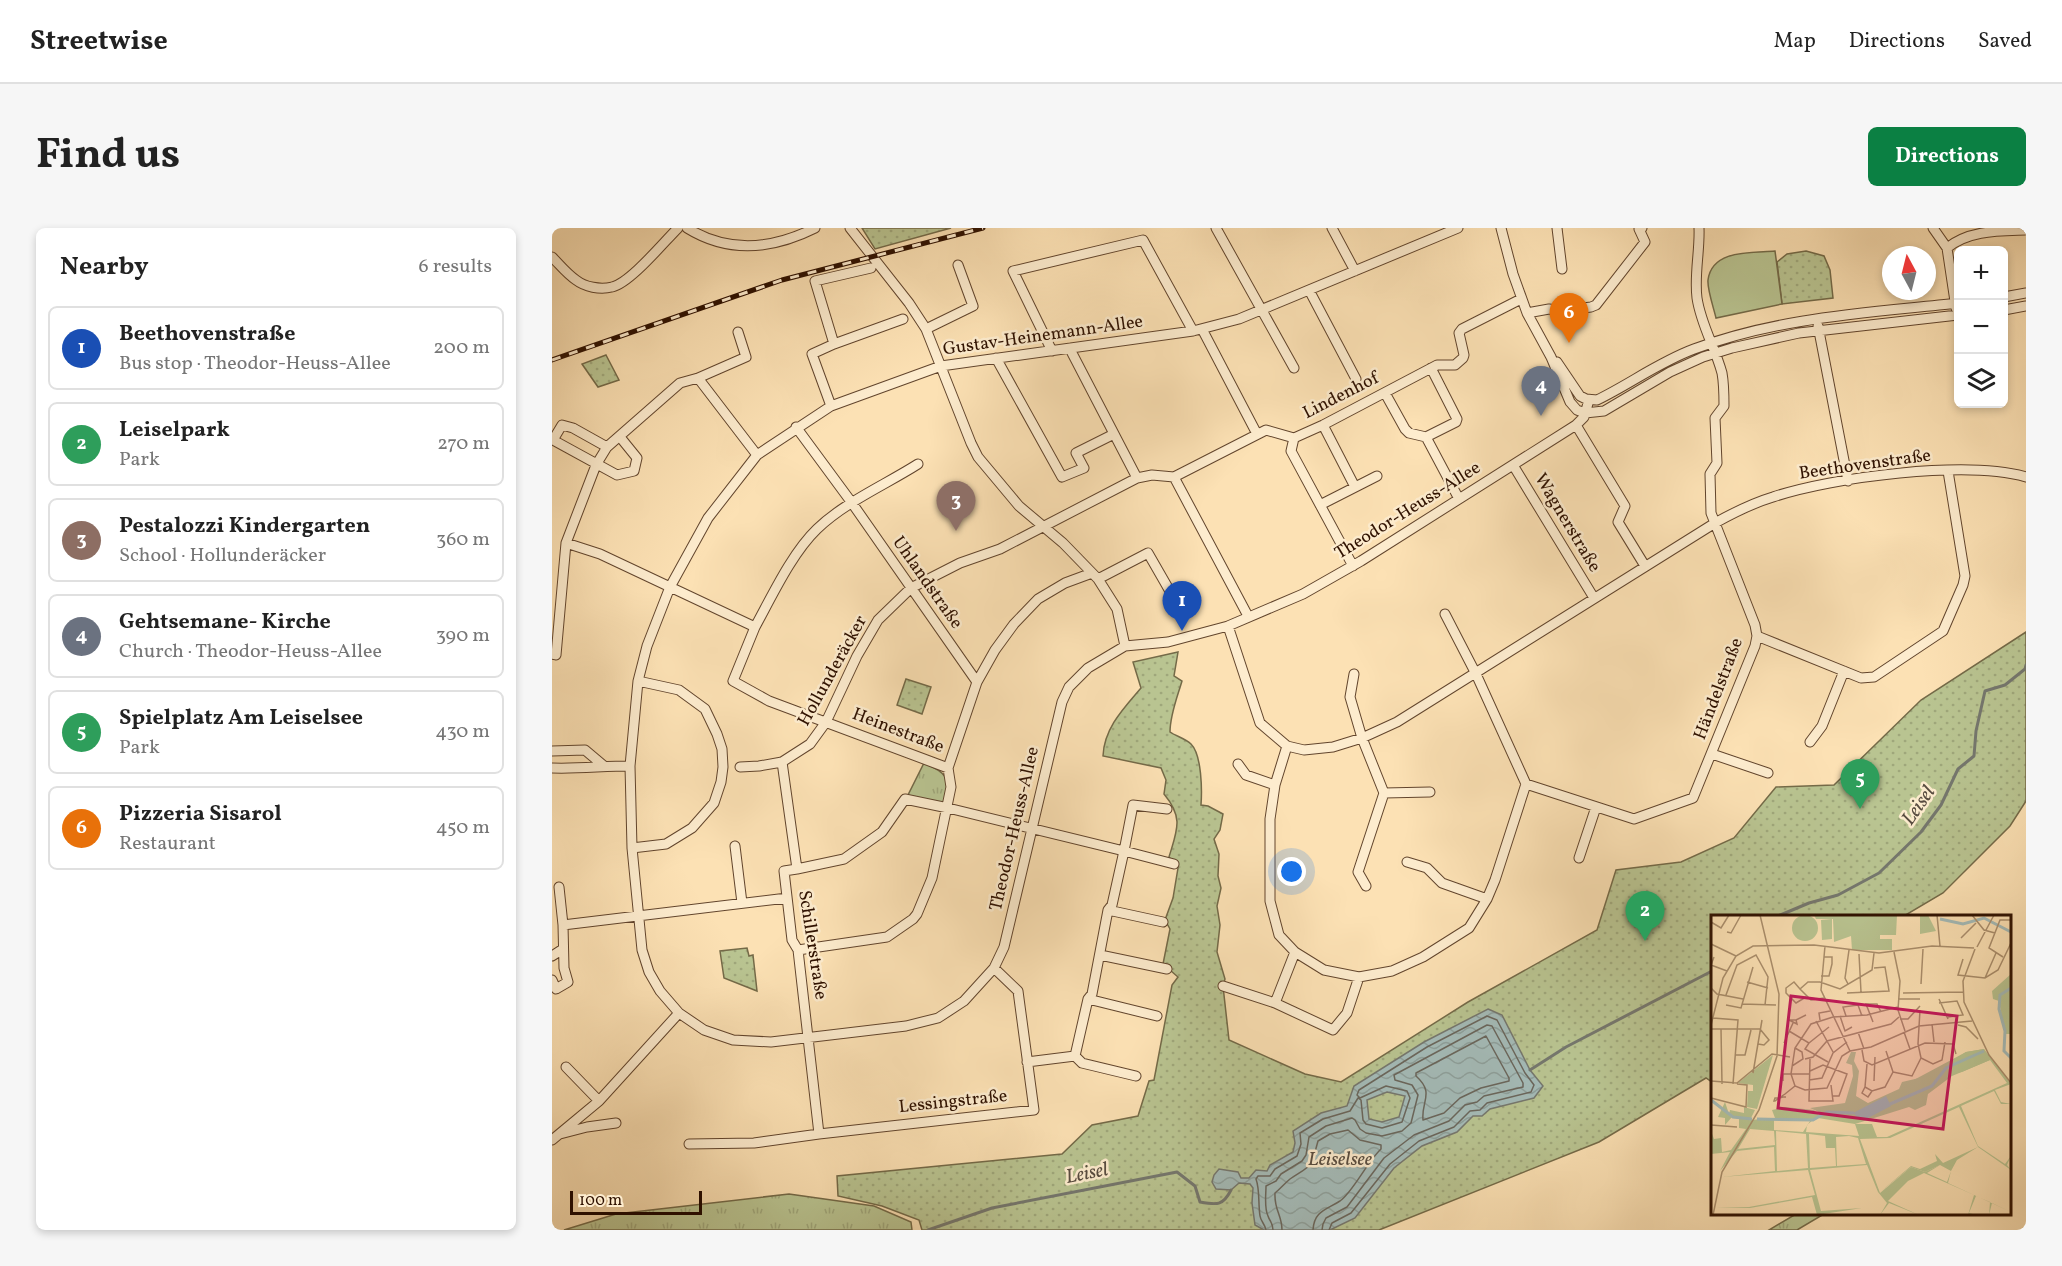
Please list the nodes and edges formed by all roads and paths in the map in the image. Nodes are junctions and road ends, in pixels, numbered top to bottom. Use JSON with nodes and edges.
{"nodes":[{"id":1,"x":678,"y":228,"type":"edge"},
{"id":2,"x":687,"y":228,"type":"edge"},
{"id":3,"x":815,"y":228,"type":"edge"},
{"id":4,"x":850,"y":228,"type":"edge"},
{"id":5,"x":1216,"y":228,"type":"edge"},
{"id":6,"x":1332,"y":228,"type":"edge"},
{"id":7,"x":1501,"y":228,"type":"edge"},
{"id":8,"x":1557,"y":228,"type":"edge"},
{"id":9,"x":1640,"y":228,"type":"edge"},
{"id":10,"x":1699,"y":228,"type":"edge"},
{"id":11,"x":1933,"y":228,"type":"edge"},
{"id":12,"x":1452,"y":229,"type":"edge"},
{"id":13,"x":2026,"y":230,"type":"edge"},
{"id":14,"x":1947,"y":248,"type":"junction"},
{"id":15,"x":552,"y":257,"type":"edge"},
{"id":16,"x":958,"y":265,"type":"dead end"},
{"id":17,"x":871,"y":268,"type":"dead end"},
{"id":18,"x":1562,"y":269,"type":"dead end"},
{"id":19,"x":1355,"y":271,"type":"junction"},
{"id":20,"x":1309,"y":291,"type":"junction"},
{"id":21,"x":2026,"y":293,"type":"edge"},
{"id":22,"x":2008,"y":296,"type":"edge"},
{"id":23,"x":1521,"y":298,"type":"junction"},
{"id":24,"x":1956,"y":300,"type":"edge"},
{"id":25,"x":1954,"y":304,"type":"edge"},
{"id":26,"x":2026,"y":306,"type":"edge"},
{"id":27,"x":2008,"y":309,"type":"edge"},
{"id":28,"x":1262,"y":311,"type":"junction"},
{"id":29,"x":1527,"y":313,"type":"junction"},
{"id":30,"x":1954,"y":315,"type":"edge"},
{"id":31,"x":1817,"y":318,"type":"junction"},
{"id":32,"x":903,"y":319,"type":"dead end"},
{"id":33,"x":926,"y":329,"type":"junction"},
{"id":34,"x":1197,"y":330,"type":"junction"},
{"id":35,"x":1818,"y":330,"type":"junction"},
{"id":36,"x":738,"y":332,"type":"dead end"},
{"id":37,"x":1710,"y":343,"type":"junction"},
{"id":38,"x":834,"y":344,"type":"junction"},
{"id":39,"x":1071,"y":348,"type":"junction"},
{"id":40,"x":1052,"y":351,"type":"junction"},
{"id":41,"x":1714,"y":353,"type":"junction"},
{"id":42,"x":1551,"y":357,"type":"junction"},
{"id":43,"x":996,"y":358,"type":"junction"},
{"id":44,"x":941,"y":366,"type":"junction"},
{"id":45,"x":1294,"y":368,"type":"dead end"},
{"id":46,"x":1431,"y":368,"type":"junction"},
{"id":47,"x":698,"y":378,"type":"junction"},
{"id":48,"x":1356,"y":379,"type":"tunnel mouth"},
{"id":49,"x":1363,"y":392,"type":"tunnel mouth"},
{"id":50,"x":1385,"y":393,"type":"junction"},
{"id":51,"x":1589,"y":400,"type":"junction"},
{"id":52,"x":1368,"y":402,"type":"junction"},
{"id":53,"x":831,"y":406,"type":"junction"},
{"id":54,"x":1585,"y":413,"type":"junction"},
{"id":55,"x":1323,"y":425,"type":"junction"},
{"id":56,"x":1576,"y":425,"type":"junction"},
{"id":57,"x":796,"y":427,"type":"junction"},
{"id":58,"x":1114,"y":434,"type":"junction"},
{"id":59,"x":1257,"y":434,"type":"junction"},
{"id":60,"x":620,"y":436,"type":"junction"},
{"id":61,"x":1426,"y":437,"type":"junction"},
{"id":62,"x":1294,"y":438,"type":"junction"},
{"id":63,"x":607,"y":447,"type":"junction"},
{"id":64,"x":757,"y":455,"type":"junction"},
{"id":65,"x":918,"y":464,"type":"dead end"},
{"id":66,"x":596,"y":465,"type":"junction"},
{"id":67,"x":1513,"y":465,"type":"junction"},
{"id":68,"x":1948,"y":471,"type":"junction"},
{"id":69,"x":1377,"y":476,"type":"dead end"},
{"id":70,"x":1174,"y":477,"type":"junction"},
{"id":71,"x":2026,"y":477,"type":"edge"},
{"id":72,"x":1137,"y":478,"type":"junction"},
{"id":73,"x":1848,"y":480,"type":"junction"},
{"id":74,"x":1355,"y":487,"type":"junction"},
{"id":75,"x":1459,"y":499,"type":"junction"},
{"id":76,"x":852,"y":503,"type":"junction"},
{"id":77,"x":1320,"y":506,"type":"junction"},
{"id":78,"x":1714,"y":523,"type":"junction"},
{"id":79,"x":1043,"y":526,"type":"junction"},
{"id":80,"x":566,"y":543,"type":"junction"},
{"id":81,"x":1353,"y":566,"type":"junction"},
{"id":82,"x":1645,"y":566,"type":"junction"},
{"id":83,"x":1095,"y":576,"type":"junction"},
{"id":84,"x":670,"y":587,"type":"junction"},
{"id":85,"x":910,"y":588,"type":"junction"},
{"id":86,"x":1594,"y":598,"type":"junction"},
{"id":87,"x":1179,"y":607,"type":"dead end"},
{"id":88,"x":1445,"y":614,"type":"dead end"},
{"id":89,"x":1248,"y":616,"type":"junction"},
{"id":90,"x":1228,"y":626,"type":"junction"},
{"id":91,"x":755,"y":627,"type":"junction"},
{"id":92,"x":555,"y":628,"type":"edge"},
{"id":93,"x":1756,"y":636,"type":"junction"},
{"id":94,"x":1125,"y":646,"type":"junction"},
{"id":95,"x":552,"y":654,"type":"edge"},
{"id":96,"x":1844,"y":671,"type":"junction"},
{"id":97,"x":1354,"y":674,"type":"dead end"},
{"id":98,"x":1476,"y":674,"type":"junction"},
{"id":99,"x":639,"y":681,"type":"junction"},
{"id":100,"x":977,"y":682,"type":"junction"},
{"id":101,"x":826,"y":722,"type":"junction"},
{"id":102,"x":1362,"y":738,"type":"junction"},
{"id":103,"x":1810,"y":742,"type":"dead end"},
{"id":104,"x":1287,"y":746,"type":"junction"},
{"id":105,"x":552,"y":751,"type":"edge"},
{"id":106,"x":1712,"y":754,"type":"junction"},
{"id":107,"x":782,"y":762,"type":"junction"},
{"id":108,"x":1238,"y":764,"type":"dead end"},
{"id":109,"x":604,"y":766,"type":"junction"},
{"id":110,"x":630,"y":766,"type":"junction"},
{"id":111,"x":740,"y":767,"type":"dead end"},
{"id":112,"x":552,"y":768,"type":"edge"},
{"id":113,"x":948,"y":768,"type":"junction"},
{"id":114,"x":1768,"y":773,"type":"dead end"},
{"id":115,"x":1526,"y":784,"type":"junction"},
{"id":116,"x":1275,"y":785,"type":"junction"},
{"id":117,"x":1430,"y":792,"type":"dead end"},
{"id":118,"x":1384,"y":793,"type":"junction"},
{"id":119,"x":1596,"y":807,"type":"junction"},
{"id":120,"x":948,"y":808,"type":"junction"},
{"id":121,"x":1167,"y":809,"type":"dead end"},
{"id":122,"x":1031,"y":828,"type":"junction"},
{"id":123,"x":735,"y":846,"type":"dead end"},
{"id":124,"x":632,"y":848,"type":"junction"},
{"id":125,"x":1124,"y":851,"type":"junction"},
{"id":126,"x":1579,"y":858,"type":"dead end"},
{"id":127,"x":1407,"y":862,"type":"dead end"},
{"id":128,"x":1174,"y":864,"type":"dead end"},
{"id":129,"x":798,"y":869,"type":"junction"},
{"id":130,"x":1366,"y":886,"type":"dead end"},
{"id":131,"x":560,"y":888,"type":"dead end"},
{"id":132,"x":787,"y":898,"type":"junction"},
{"id":133,"x":1487,"y":899,"type":"junction"},
{"id":134,"x":742,"y":903,"type":"junction"},
{"id":135,"x":1108,"y":910,"type":"junction"},
{"id":136,"x":637,"y":915,"type":"junction"},
{"id":137,"x":1163,"y":922,"type":"dead end"},
{"id":138,"x":563,"y":925,"type":"junction"},
{"id":139,"x":563,"y":949,"type":"junction"},
{"id":140,"x":798,"y":950,"type":"junction"},
{"id":141,"x":1295,"y":952,"type":"junction"},
{"id":142,"x":1100,"y":955,"type":"junction"},
{"id":143,"x":552,"y":956,"type":"edge"},
{"id":144,"x":994,"y":968,"type":"junction"},
{"id":145,"x":1167,"y":969,"type":"dead end"},
{"id":146,"x":1359,"y":977,"type":"junction"},
{"id":147,"x":552,"y":980,"type":"edge"},
{"id":148,"x":1223,"y":986,"type":"dead end"},
{"id":149,"x":1088,"y":999,"type":"junction"},
{"id":150,"x":1275,"y":1003,"type":"junction"},
{"id":151,"x":679,"y":1013,"type":"junction"},
{"id":152,"x":1156,"y":1016,"type":"dead end"},
{"id":153,"x":809,"y":1038,"type":"junction"},
{"id":154,"x":1075,"y":1056,"type":"junction"},
{"id":155,"x":1027,"y":1062,"type":"junction"},
{"id":156,"x":566,"y":1067,"type":"dead end"},
{"id":157,"x":1136,"y":1076,"type":"dead end"},
{"id":158,"x":599,"y":1101,"type":"junction"},
{"id":159,"x":616,"y":1124,"type":"dead end"},
{"id":160,"x":819,"y":1134,"type":"junction"},
{"id":161,"x":553,"y":1137,"type":"edge"},
{"id":162,"x":689,"y":1144,"type":"dead end"}],
"edges":[{"from":1,"to":15,"type":"street"},
{"from":2,"to":3,"type":"street"},
{"from":4,"to":33,"type":"street"},
{"from":5,"to":28,"type":"street"},
{"from":6,"to":19,"type":"street"},
{"from":7,"to":23,"type":"street"},
{"from":8,"to":18,"type":"street"},
{"from":9,"to":29,"type":"street"},
{"from":10,"to":37,"type":"street"},
{"from":11,"to":14,"type":"street"},
{"from":12,"to":19,"type":"street","name":"Gustav-Heinemann-Allee"},
{"from":13,"to":14,"type":"street"},
{"from":14,"to":24,"type":"street"},
{"from":16,"to":33,"type":"street"},
{"from":17,"to":38,"type":"street"},
{"from":19,"to":20,"type":"street","name":"Gustav-Heinemann-Allee"},
{"from":20,"to":28,"type":"street","name":"Gustav-Heinemann-Allee"},
{"from":20,"to":48,"type":"street"},
{"from":21,"to":22,"type":"street"},
{"from":23,"to":29,"type":"street"},
{"from":23,"to":46,"type":"street","name":"Lindenhof"},
{"from":25,"to":31,"type":"street"},
{"from":26,"to":27,"type":"street"},
{"from":28,"to":34,"type":"street","name":"Gustav-Heinemann-Allee"},
{"from":28,"to":45,"type":"street"},
{"from":29,"to":42,"type":"street"},
{"from":30,"to":35,"type":"street"},
{"from":31,"to":35,"type":"street"},
{"from":31,"to":37,"type":"street"},
{"from":32,"to":38,"type":"street"},
{"from":33,"to":44,"type":"street"},
{"from":34,"to":39,"type":"street","name":"Gustav-Heinemann-Allee"},
{"from":34,"to":40,"type":"street"},
{"from":34,"to":59,"type":"street"},
{"from":35,"to":41,"type":"street"},
{"from":35,"to":73,"type":"street"},
{"from":36,"to":47,"type":"street"},
{"from":37,"to":41,"type":"street"},
{"from":37,"to":51,"type":"street"},
{"from":38,"to":53,"type":"street"},
{"from":39,"to":40,"type":"street","name":"Gustav-Heinemann-Allee"},
{"from":39,"to":58,"type":"street"},
{"from":40,"to":43,"type":"street","name":"Gustav-Heinemann-Allee"},
{"from":41,"to":54,"type":"street"},
{"from":41,"to":78,"type":"street"},
{"from":42,"to":51,"type":"street"},
{"from":42,"to":54,"type":"street"},
{"from":43,"to":44,"type":"street","name":"Gustav-Heinemann-Allee"},
{"from":43,"to":58,"type":"street"},
{"from":44,"to":53,"type":"street","name":"Gustav-Heinemann-Allee"},
{"from":44,"to":79,"type":"street"},
{"from":46,"to":50,"type":"street","name":"Lindenhof"},
{"from":46,"to":61,"type":"street"},
{"from":47,"to":60,"type":"street"},
{"from":47,"to":64,"type":"street"},
{"from":49,"to":52,"type":"street"},
{"from":50,"to":52,"type":"street","name":"Lindenhof"},
{"from":50,"to":61,"type":"street"},
{"from":51,"to":54,"type":"street","name":"Theodor-Heuss-Allee"},
{"from":52,"to":55,"type":"street","name":"Lindenhof"},
{"from":53,"to":57,"type":"street","name":"Gustav-Heinemann-Allee"},
{"from":54,"to":56,"type":"street","name":"Theodor-Heuss-Allee"},
{"from":55,"to":62,"type":"street","name":"Lindenhof"},
{"from":55,"to":74,"type":"street"},
{"from":56,"to":67,"type":"street","name":"Theodor-Heuss-Allee"},
{"from":56,"to":82,"type":"street"},
{"from":57,"to":64,"type":"street","name":"Gustav-Heinemann-Allee"},
{"from":57,"to":76,"type":"street","name":"Uhlandstraße"},
{"from":58,"to":72,"type":"street"},
{"from":59,"to":62,"type":"street","name":"Lindenhof"},
{"from":59,"to":70,"type":"street"},
{"from":60,"to":63,"type":"street"},
{"from":60,"to":66,"type":"street"},
{"from":61,"to":75,"type":"street"},
{"from":62,"to":77,"type":"street"},
{"from":63,"to":66,"type":"street"},
{"from":63,"to":66,"type":"street"},
{"from":64,"to":84,"type":"street","name":"Gustav-Heinemann-Allee"},
{"from":65,"to":76,"type":"street"},
{"from":66,"to":80,"type":"street"},
{"from":67,"to":75,"type":"street","name":"Theodor-Heuss-Allee"},
{"from":67,"to":86,"type":"street","name":"Wagnerstraße"},
{"from":68,"to":71,"type":"street","name":"Beethovenstraße"},
{"from":68,"to":73,"type":"street","name":"Beethovenstraße"},
{"from":68,"to":96,"type":"street"},
{"from":69,"to":74,"type":"street"},
{"from":70,"to":72,"type":"street"},
{"from":70,"to":89,"type":"street"},
{"from":72,"to":79,"type":"street"},
{"from":73,"to":78,"type":"street","name":"Beethovenstraße"},
{"from":74,"to":77,"type":"street"},
{"from":75,"to":81,"type":"street","name":"Theodor-Heuss-Allee"},
{"from":76,"to":85,"type":"street","name":"Uhlandstraße"},
{"from":76,"to":91,"type":"street","name":"Heinestraße"},
{"from":77,"to":81,"type":"street"},
{"from":78,"to":82,"type":"street","name":"Beethovenstraße"},
{"from":78,"to":93,"type":"street"},
{"from":79,"to":83,"type":"street"},
{"from":79,"to":85,"type":"street","name":"Hollunderäcker"},
{"from":80,"to":84,"type":"street"},
{"from":80,"to":92,"type":"street"},
{"from":81,"to":89,"type":"street","name":"Theodor-Heuss-Allee"},
{"from":82,"to":86,"type":"street","name":"Beethovenstraße"},
{"from":83,"to":87,"type":"street"},
{"from":83,"to":94,"type":"street"},
{"from":83,"to":100,"type":"street"},
{"from":84,"to":91,"type":"street"},
{"from":84,"to":99,"type":"street","name":"Gustav-Heinemann-Allee"},
{"from":85,"to":100,"type":"street","name":"Uhlandstraße"},
{"from":85,"to":101,"type":"street","name":"Hollunderäcker"},
{"from":86,"to":98,"type":"street","name":"Beethovenstraße"},
{"from":88,"to":98,"type":"street"},
{"from":89,"to":90,"type":"street","name":"Theodor-Heuss-Allee"},
{"from":90,"to":94,"type":"street","name":"Theodor-Heuss-Allee"},
{"from":90,"to":104,"type":"street"},
{"from":91,"to":101,"type":"street","name":"Heinestraße"},
{"from":92,"to":95,"type":"street"},
{"from":93,"to":96,"type":"street"},
{"from":93,"to":106,"type":"street","name":"Händelstraße"},
{"from":94,"to":122,"type":"street","name":"Theodor-Heuss-Allee"},
{"from":96,"to":103,"type":"street"},
{"from":97,"to":102,"type":"street"},
{"from":98,"to":102,"type":"street","name":"Beethovenstraße"},
{"from":98,"to":115,"type":"street"},
{"from":99,"to":110,"type":"street","name":"Gustav-Heinemann-Allee"},
{"from":99,"to":124,"type":"street"},
{"from":100,"to":113,"type":"street"},
{"from":101,"to":107,"type":"street","name":"Hollunderäcker"},
{"from":101,"to":113,"type":"street","name":"Heinestraße"},
{"from":102,"to":104,"type":"street","name":"Beethovenstraße"},
{"from":102,"to":118,"type":"street"},
{"from":104,"to":116,"type":"street"},
{"from":105,"to":109,"type":"street"},
{"from":106,"to":114,"type":"street","name":"Händelstraße"},
{"from":106,"to":119,"type":"street","name":"Händelstraße"},
{"from":107,"to":111,"type":"street","name":"Hollunderäcker"},
{"from":107,"to":129,"type":"street","name":"Schillerstraße"},
{"from":108,"to":116,"type":"street"},
{"from":109,"to":110,"type":"street"},
{"from":109,"to":112,"type":"street"},
{"from":110,"to":124,"type":"street","name":"Theodor-Heuss-Allee"},
{"from":113,"to":120,"type":"street","name":"Heinestraße"},
{"from":115,"to":119,"type":"street","name":"Händelstraße"},
{"from":115,"to":133,"type":"street"},
{"from":116,"to":141,"type":"street"},
{"from":117,"to":118,"type":"street"},
{"from":118,"to":130,"type":"street"},
{"from":119,"to":126,"type":"street"},
{"from":120,"to":122,"type":"street"},
{"from":120,"to":129,"type":"street"},
{"from":120,"to":140,"type":"street","name":"Heinestraße"},
{"from":121,"to":125,"type":"street"},
{"from":122,"to":125,"type":"street"},
{"from":122,"to":144,"type":"street","name":"Theodor-Heuss-Allee"},
{"from":123,"to":134,"type":"street"},
{"from":124,"to":136,"type":"street","name":"Theodor-Heuss-Allee"},
{"from":125,"to":128,"type":"street"},
{"from":125,"to":135,"type":"street"},
{"from":127,"to":133,"type":"street"},
{"from":129,"to":132,"type":"street","name":"Schillerstraße"},
{"from":131,"to":138,"type":"street"},
{"from":132,"to":134,"type":"street"},
{"from":132,"to":140,"type":"street","name":"Schillerstraße"},
{"from":133,"to":146,"type":"street"},
{"from":134,"to":136,"type":"street"},
{"from":135,"to":137,"type":"street"},
{"from":135,"to":142,"type":"street"},
{"from":136,"to":138,"type":"street"},
{"from":136,"to":151,"type":"street","name":"Theodor-Heuss-Allee"},
{"from":138,"to":139,"type":"street"},
{"from":139,"to":143,"type":"street"},
{"from":139,"to":147,"type":"street"},
{"from":140,"to":153,"type":"street","name":"Schillerstraße"},
{"from":141,"to":146,"type":"street"},
{"from":141,"to":150,"type":"street"},
{"from":142,"to":145,"type":"street"},
{"from":142,"to":149,"type":"street"},
{"from":144,"to":153,"type":"street","name":"Theodor-Heuss-Allee"},
{"from":144,"to":155,"type":"street","name":"Lessingstraße"},
{"from":146,"to":150,"type":"street"},
{"from":148,"to":150,"type":"street"},
{"from":149,"to":152,"type":"street"},
{"from":149,"to":154,"type":"street"},
{"from":151,"to":153,"type":"street","name":"Theodor-Heuss-Allee"},
{"from":151,"to":158,"type":"street"},
{"from":153,"to":160,"type":"street"},
{"from":154,"to":155,"type":"street"},
{"from":154,"to":157,"type":"street"},
{"from":155,"to":160,"type":"street","name":"Lessingstraße"},
{"from":156,"to":158,"type":"street"},
{"from":158,"to":161,"type":"street"},
{"from":159,"to":161,"type":"street"},
{"from":160,"to":162,"type":"street"}]}
